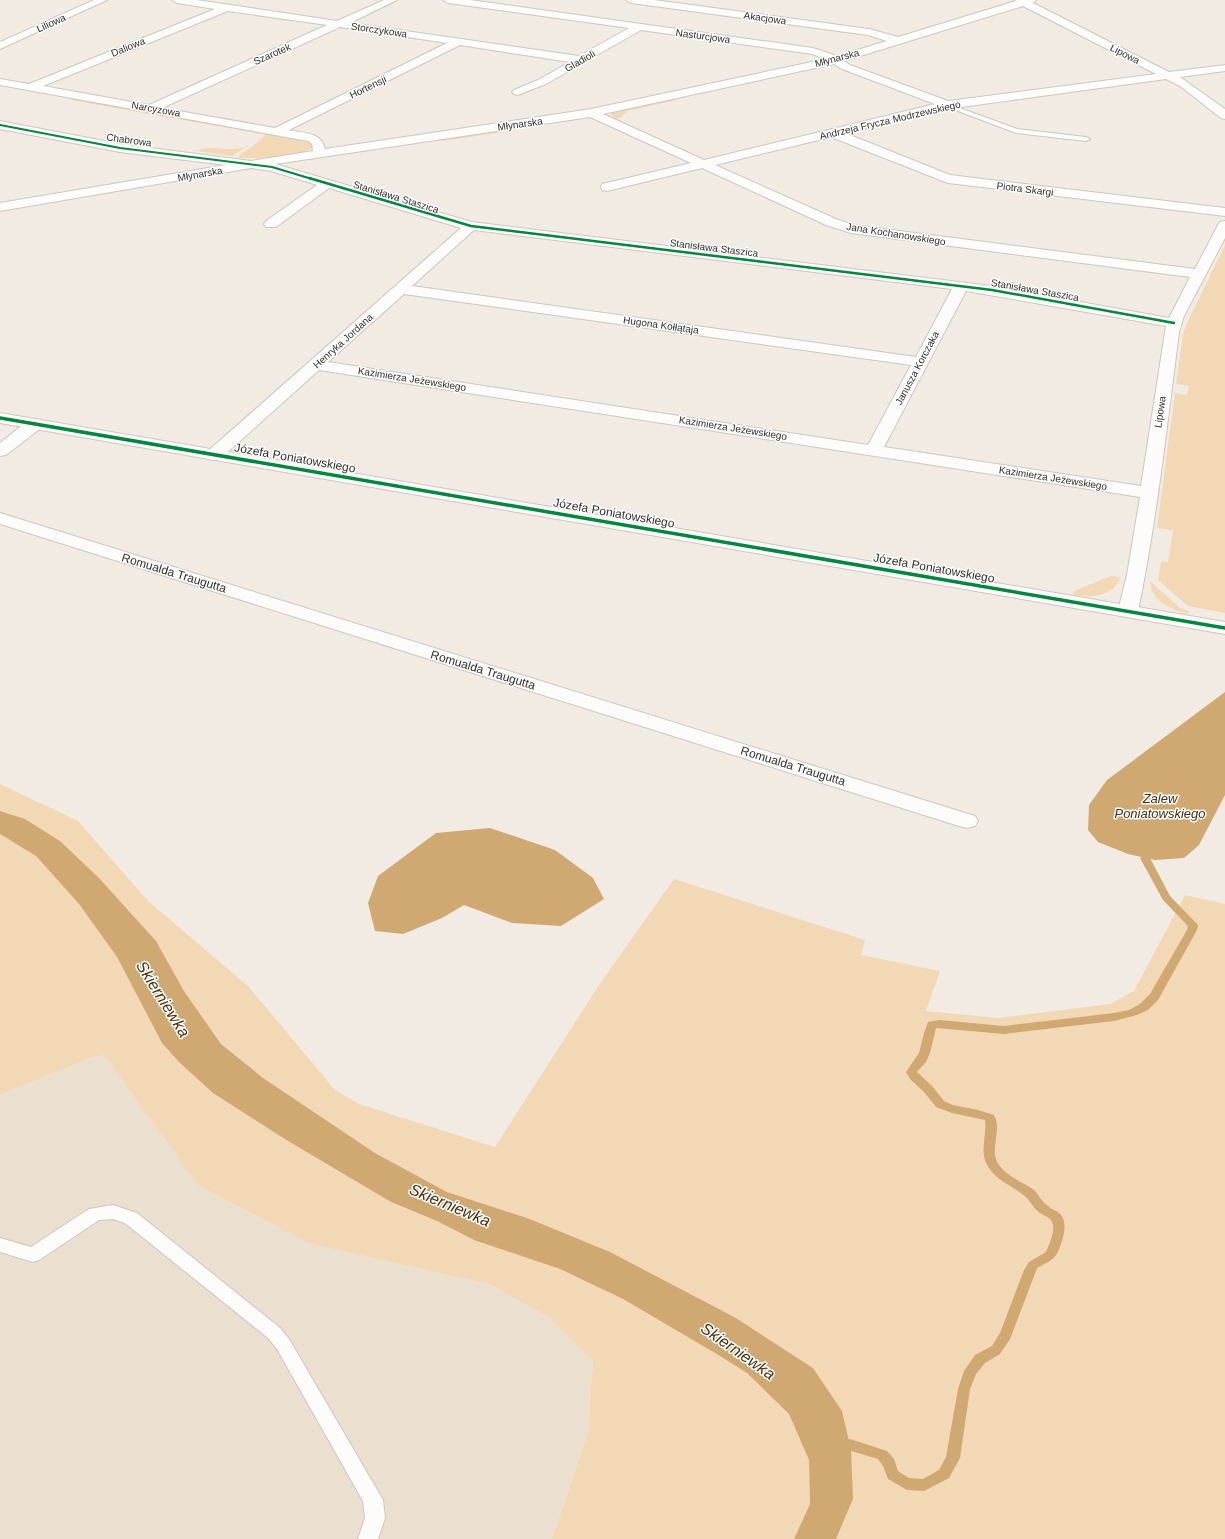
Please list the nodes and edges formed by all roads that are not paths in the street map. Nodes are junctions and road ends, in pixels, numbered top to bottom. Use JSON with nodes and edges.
{"nodes":[{"id":1,"x":102,"y":0,"type":"edge"},
{"id":2,"x":177,"y":0,"type":"edge"},
{"id":3,"x":392,"y":0,"type":"edge"},
{"id":4,"x":448,"y":0,"type":"edge"},
{"id":5,"x":630,"y":0,"type":"edge"},
{"id":6,"x":1025,"y":1,"type":"edge"},
{"id":7,"x":225,"y":8,"type":"junction"},
{"id":8,"x":339,"y":24,"type":"junction"},
{"id":9,"x":640,"y":26,"type":"junction"},
{"id":10,"x":899,"y":41,"type":"junction"},
{"id":11,"x":458,"y":42,"type":"junction"},
{"id":12,"x":0,"y":46,"type":"edge"},
{"id":13,"x":581,"y":60,"type":"junction"},
{"id":14,"x":835,"y":60,"type":"junction"},
{"id":15,"x":1225,"y":68,"type":"edge"},
{"id":16,"x":1167,"y":75,"type":"junction"},
{"id":17,"x":0,"y":82,"type":"edge"},
{"id":18,"x":31,"y":87,"type":"junction"},
{"id":19,"x":518,"y":92,"type":"dead end"},
{"id":20,"x":947,"y":105,"type":"junction"},
{"id":21,"x":152,"y":108,"type":"junction"},
{"id":22,"x":591,"y":113,"type":"junction"},
{"id":23,"x":1225,"y":115,"type":"edge"},
{"id":24,"x":0,"y":125,"type":"edge"},
{"id":25,"x":278,"y":131,"type":"junction"},
{"id":26,"x":834,"y":133,"type":"junction"},
{"id":27,"x":312,"y":138,"type":"junction"},
{"id":28,"x":1086,"y":139,"type":"dead end"},
{"id":29,"x":364,"y":147,"type":"junction"},
{"id":30,"x":320,"y":154,"type":"junction"},
{"id":31,"x":257,"y":164,"type":"junction"},
{"id":32,"x":705,"y":164,"type":"junction"},
{"id":33,"x":326,"y":184,"type":"junction"},
{"id":34,"x":607,"y":187,"type":"dead end"},
{"id":35,"x":0,"y":207,"type":"edge"},
{"id":36,"x":1225,"y":212,"type":"edge"},
{"id":37,"x":271,"y":224,"type":"dead end"},
{"id":38,"x":1225,"y":225,"type":"edge"},
{"id":39,"x":471,"y":226,"type":"junction"},
{"id":40,"x":1198,"y":274,"type":"junction"},
{"id":41,"x":961,"y":286,"type":"junction"},
{"id":42,"x":401,"y":289,"type":"junction"},
{"id":43,"x":1174,"y":323,"type":"junction"},
{"id":44,"x":921,"y":362,"type":"junction"},
{"id":45,"x":316,"y":365,"type":"junction"},
{"id":46,"x":0,"y":418,"type":"edge"},
{"id":47,"x":35,"y":424,"type":"junction"},
{"id":48,"x":874,"y":450,"type":"junction"},
{"id":49,"x":0,"y":451,"type":"edge"},
{"id":50,"x":214,"y":455,"type":"junction"},
{"id":51,"x":1149,"y":493,"type":"junction"},
{"id":52,"x":0,"y":518,"type":"edge"},
{"id":53,"x":1128,"y":611,"type":"junction"},
{"id":54,"x":1225,"y":628,"type":"edge"},
{"id":55,"x":967,"y":821,"type":"dead end"},
{"id":56,"x":0,"y":1245,"type":"edge"},
{"id":57,"x":368,"y":1539,"type":"edge"}],
"edges":[{"from":1,"to":12,"type":"street","name":"Liliowa"},
{"from":2,"to":7,"type":"street","name":"Storczykowa"},
{"from":3,"to":8,"type":"street","name":"Szarotek"},
{"from":4,"to":9,"type":"street","name":"Nasturcjowa"},
{"from":5,"to":10,"type":"street","name":"Akacjowa"},
{"from":6,"to":10,"type":"street","name":"Młynarska"},
{"from":6,"to":16,"type":"street","name":"Lipowa"},
{"from":7,"to":8,"type":"street","name":"Storczykowa"},
{"from":7,"to":18,"type":"street","name":"Daliowa"},
{"from":8,"to":11,"type":"street","name":"Storczykowa"},
{"from":8,"to":21,"type":"street","name":"Szarotek"},
{"from":9,"to":13,"type":"street","name":"Gladioli"},
{"from":9,"to":14,"type":"street","name":"Nasturcjowa"},
{"from":10,"to":14,"type":"street","name":"Młynarska"},
{"from":11,"to":13,"type":"street","name":"Storczykowa"},
{"from":11,"to":25,"type":"street","name":"Hortensji"},
{"from":13,"to":19,"type":"street","name":"Gladioli"},
{"from":14,"to":20,"type":"street","name":"Nasturcjowa"},
{"from":14,"to":22,"type":"street","name":"Młynarska"},
{"from":15,"to":16,"type":"street","name":"Andrzeja Frycza Modrzewskiego"},
{"from":16,"to":20,"type":"street","name":"Andrzeja Frycza Modrzewskiego"},
{"from":16,"to":23,"type":"street","name":"Lipowa"},
{"from":17,"to":18,"type":"street","name":"Narcyzowa"},
{"from":18,"to":21,"type":"street","name":"Narcyzowa"},
{"from":20,"to":26,"type":"street","name":"Andrzeja Frycza Modrzewskiego"},
{"from":20,"to":28,"type":"lane"},
{"from":21,"to":25,"type":"street","name":"Narcyzowa"},
{"from":22,"to":29,"type":"street","name":"Młynarska"},
{"from":22,"to":32,"type":"street","name":"Jana Kochanowskiego"},
{"from":24,"to":31,"type":"street","name":"Chabrowa"},
{"from":25,"to":27,"type":"street","name":"Narcyzowa"},
{"from":26,"to":32,"type":"street","name":"Andrzeja Frycza Modrzewskiego"},
{"from":26,"to":36,"type":"street","name":"Piotra Skargi"},
{"from":27,"to":29,"type":"street","name":"Narcyzowa"},
{"from":27,"to":30,"type":"street"},
{"from":29,"to":30,"type":"street","name":"Młynarska"},
{"from":30,"to":31,"type":"street","name":"Młynarska"},
{"from":31,"to":33,"type":"street","name":"Stanisława Staszica"},
{"from":31,"to":35,"type":"street","name":"Młynarska"},
{"from":32,"to":34,"type":"street","name":"Andrzeja Frycza Modrzewskiego"},
{"from":32,"to":40,"type":"street","name":"Jana Kochanowskiego"},
{"from":33,"to":37,"type":"street"},
{"from":33,"to":39,"type":"street","name":"Stanisława Staszica"},
{"from":38,"to":40,"type":"street","name":"Lipowa"},
{"from":39,"to":41,"type":"street","name":"Stanisława Staszica"},
{"from":39,"to":42,"type":"street","name":"Henryka Jordana"},
{"from":40,"to":43,"type":"street","name":"Lipowa"},
{"from":41,"to":43,"type":"street","name":"Stanisława Staszica"},
{"from":41,"to":44,"type":"street","name":"Janusza Korczaka"},
{"from":42,"to":44,"type":"street","name":"Hugona Kołłątaja"},
{"from":42,"to":45,"type":"street","name":"Henryka Jordana"},
{"from":43,"to":51,"type":"street","name":"Lipowa"},
{"from":44,"to":48,"type":"street","name":"Janusza Korczaka"},
{"from":45,"to":48,"type":"street","name":"Kazimierza Jeżewskiego"},
{"from":45,"to":50,"type":"street","name":"Henryka Jordana"},
{"from":46,"to":47,"type":"street","name":"Józefa Poniatowskiego"},
{"from":47,"to":49,"type":"street"},
{"from":47,"to":50,"type":"street","name":"Józefa Poniatowskiego"},
{"from":48,"to":51,"type":"street","name":"Kazimierza Jeżewskiego"},
{"from":50,"to":53,"type":"street","name":"Józefa Poniatowskiego"},
{"from":51,"to":53,"type":"street","name":"Lipowa"},
{"from":52,"to":55,"type":"street","name":"Romualda Traugutta"},
{"from":53,"to":54,"type":"street","name":"Józefa Poniatowskiego"},
{"from":56,"to":57,"type":"lane"}]}
